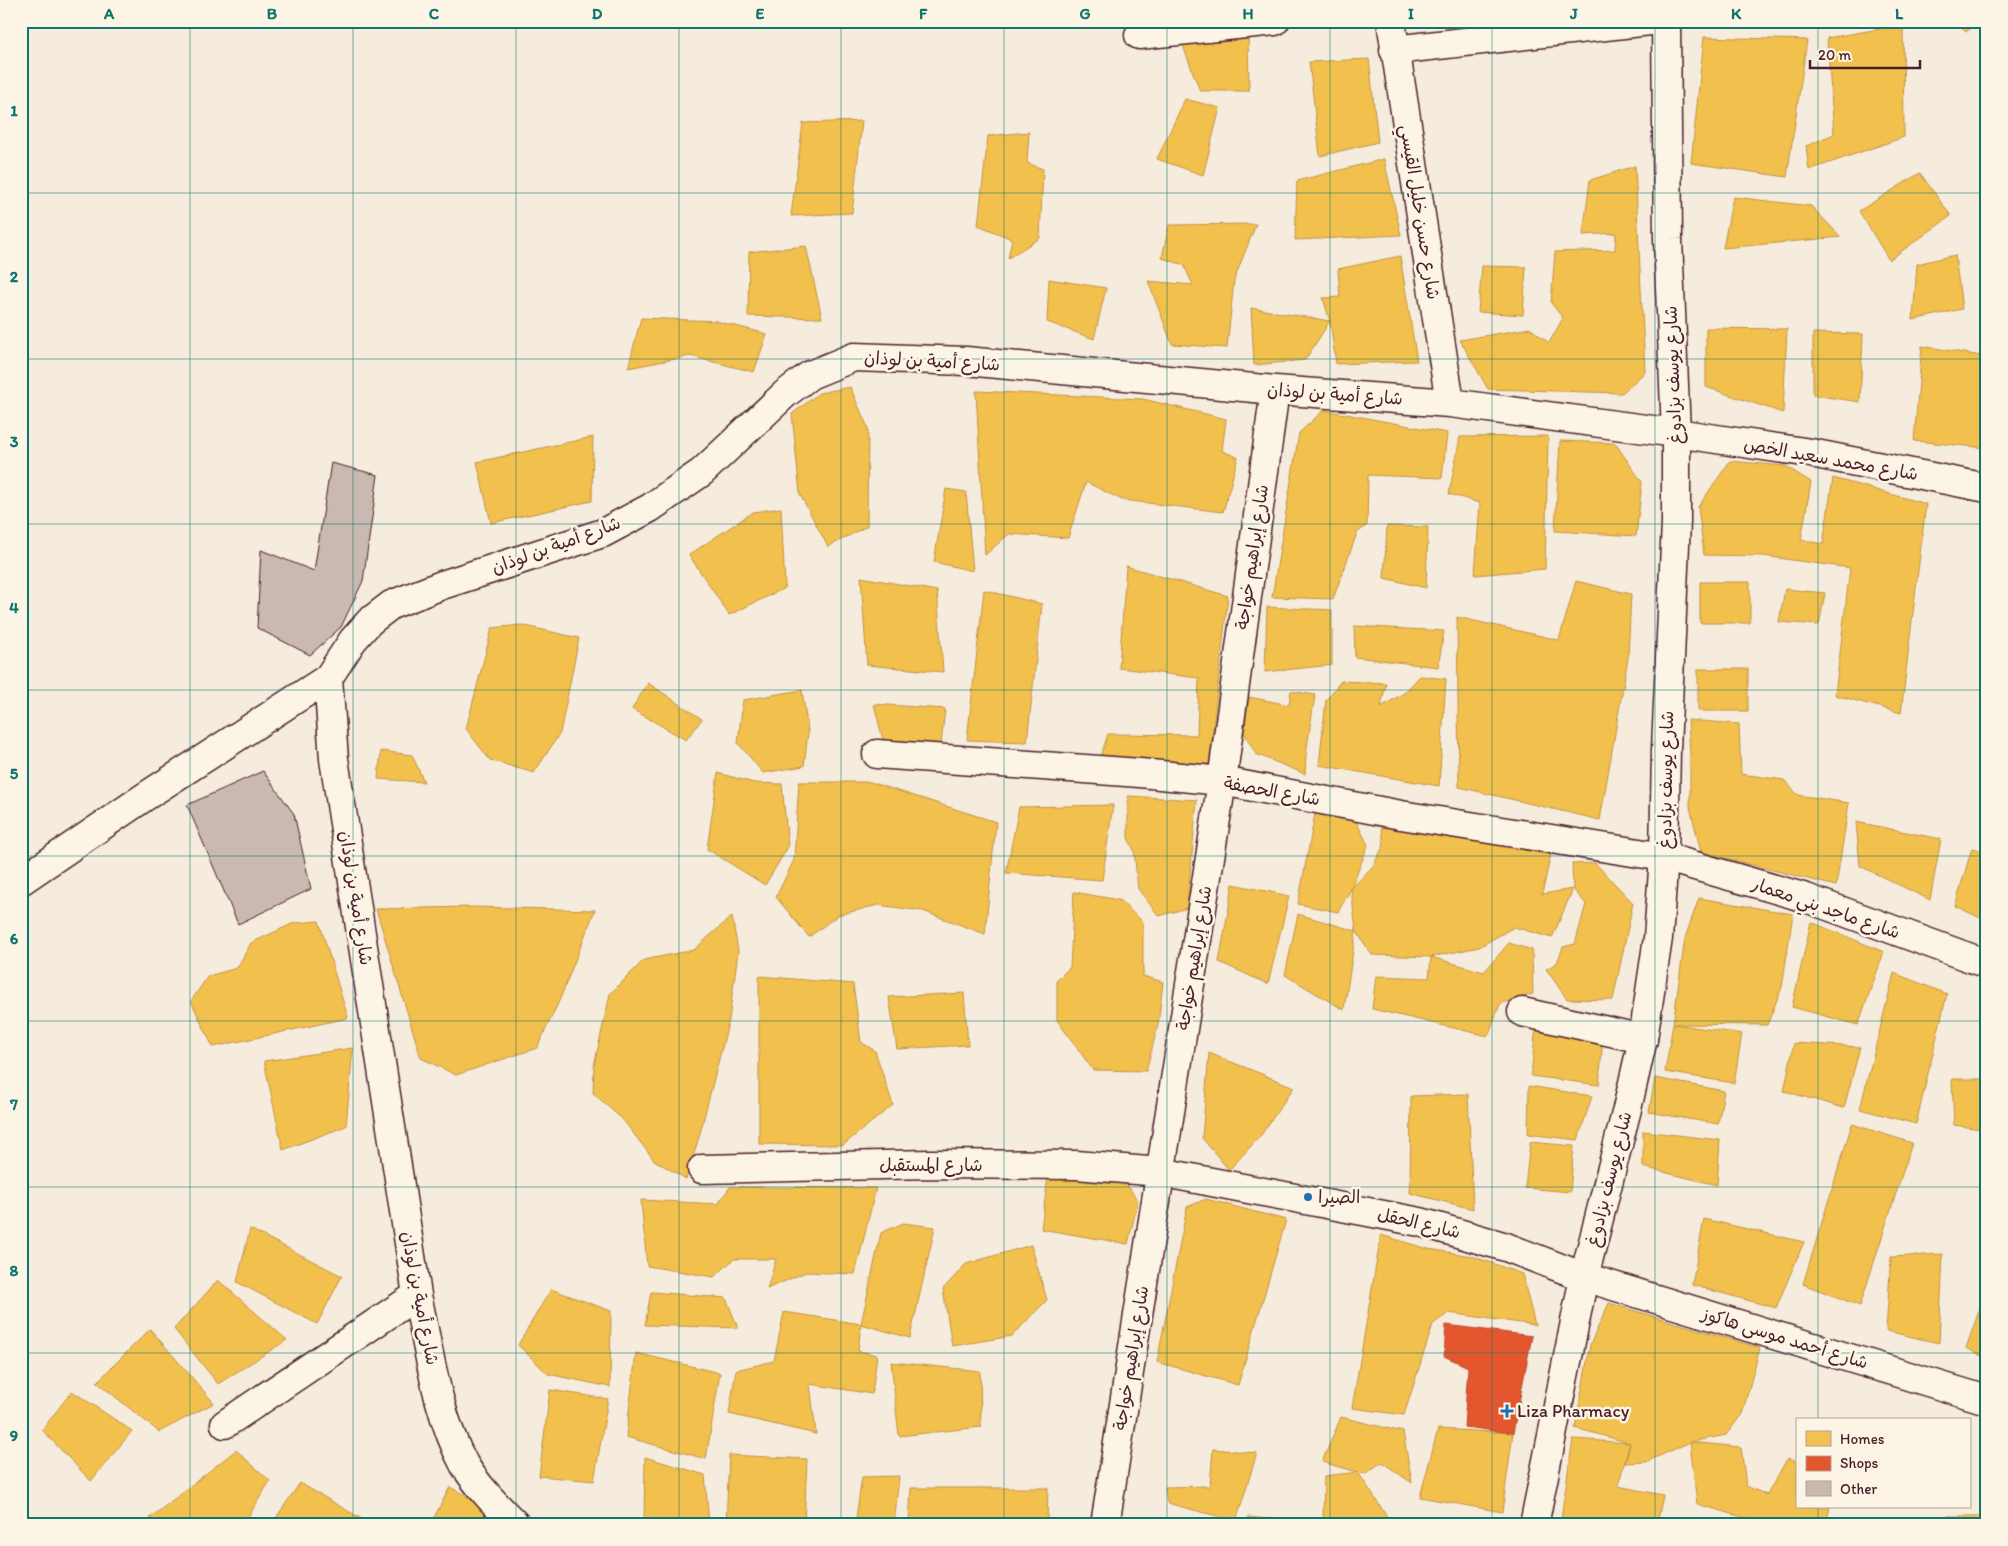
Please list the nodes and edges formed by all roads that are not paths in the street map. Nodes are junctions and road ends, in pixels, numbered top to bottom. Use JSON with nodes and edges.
{"nodes":[{"id":1,"x":1276,"y":21,"type":"edge"},
{"id":2,"x":1391,"y":21,"type":"edge"},
{"id":3,"x":1650,"y":21,"type":"edge"},
{"id":4,"x":1666,"y":21,"type":"edge"},
{"id":5,"x":1140,"y":35,"type":"dead end"},
{"id":6,"x":1394,"y":50,"type":"junction"},
{"id":7,"x":1275,"y":390,"type":"junction"},
{"id":8,"x":1450,"y":403,"type":"junction"},
{"id":9,"x":1676,"y":432,"type":"junction"},
{"id":10,"x":1987,"y":488,"type":"edge"},
{"id":11,"x":328,"y":678,"type":"junction"},
{"id":12,"x":877,"y":754,"type":"dead end"},
{"id":13,"x":1222,"y":781,"type":"junction"},
{"id":14,"x":1664,"y":857,"type":"junction"},
{"id":15,"x":21,"y":881,"type":"edge"},
{"id":16,"x":1987,"y":964,"type":"edge"},
{"id":17,"x":1522,"y":1012,"type":"dead end"},
{"id":18,"x":1643,"y":1039,"type":"junction"},
{"id":19,"x":702,"y":1169,"type":"dead end"},
{"id":20,"x":1160,"y":1172,"type":"junction"},
{"id":21,"x":1584,"y":1277,"type":"junction"},
{"id":22,"x":417,"y":1295,"type":"junction"},
{"id":23,"x":1987,"y":1400,"type":"edge"},
{"id":24,"x":225,"y":1424,"type":"dead end"},
{"id":25,"x":516,"y":1525,"type":"edge"},
{"id":26,"x":1105,"y":1525,"type":"edge"},
{"id":27,"x":1534,"y":1525,"type":"edge"}],
"edges":[{"from":1,"to":5,"type":"street"},
{"from":2,"to":6,"type":"street","name":"شارع حسن خليل القيسي"},
{"from":3,"to":6,"type":"street"},
{"from":4,"to":9,"type":"street","name":"شارع يوسف بزادوغ"},
{"from":6,"to":8,"type":"street","name":"شارع حسن خليل القيسي"},
{"from":7,"to":8,"type":"street","name":"شارع أمية بن لوذان"},
{"from":7,"to":11,"type":"street","name":"شارع أمية بن لوذان"},
{"from":7,"to":13,"type":"street","name":"شارع إبراهيم خواجة"},
{"from":8,"to":9,"type":"street","name":"شارع أمية بن لوذان"},
{"from":9,"to":10,"type":"street","name":"شارع محمد سعيد الخص"},
{"from":9,"to":14,"type":"street","name":"شارع يوسف بزادوغ"},
{"from":11,"to":15,"type":"street"},
{"from":11,"to":22,"type":"street","name":"شارع أمية بن لوذان"},
{"from":12,"to":13,"type":"street","name":"شارع الحصفة"},
{"from":13,"to":14,"type":"street","name":"شارع الحصفة"},
{"from":13,"to":20,"type":"street","name":"شارع إبراهيم خواجة"},
{"from":14,"to":16,"type":"street","name":"شارع ماجد بني معمار"},
{"from":14,"to":18,"type":"street","name":"شارع يوسف بزادوغ"},
{"from":17,"to":18,"type":"street"},
{"from":18,"to":21,"type":"street","name":"شارع يوسف بزادوغ"},
{"from":19,"to":20,"type":"street","name":"شارع المستقبل"},
{"from":20,"to":21,"type":"street","name":"شارع الحقل"},
{"from":20,"to":26,"type":"street","name":"شارع إبراهيم خواجة"},
{"from":21,"to":23,"type":"street","name":"شارع أحمد موسى هاكوز"},
{"from":21,"to":27,"type":"street","name":"شارع يوسف بزادوغ"},
{"from":22,"to":24,"type":"street"},
{"from":22,"to":25,"type":"street","name":"شارع أمية بن لوذان"}]}
